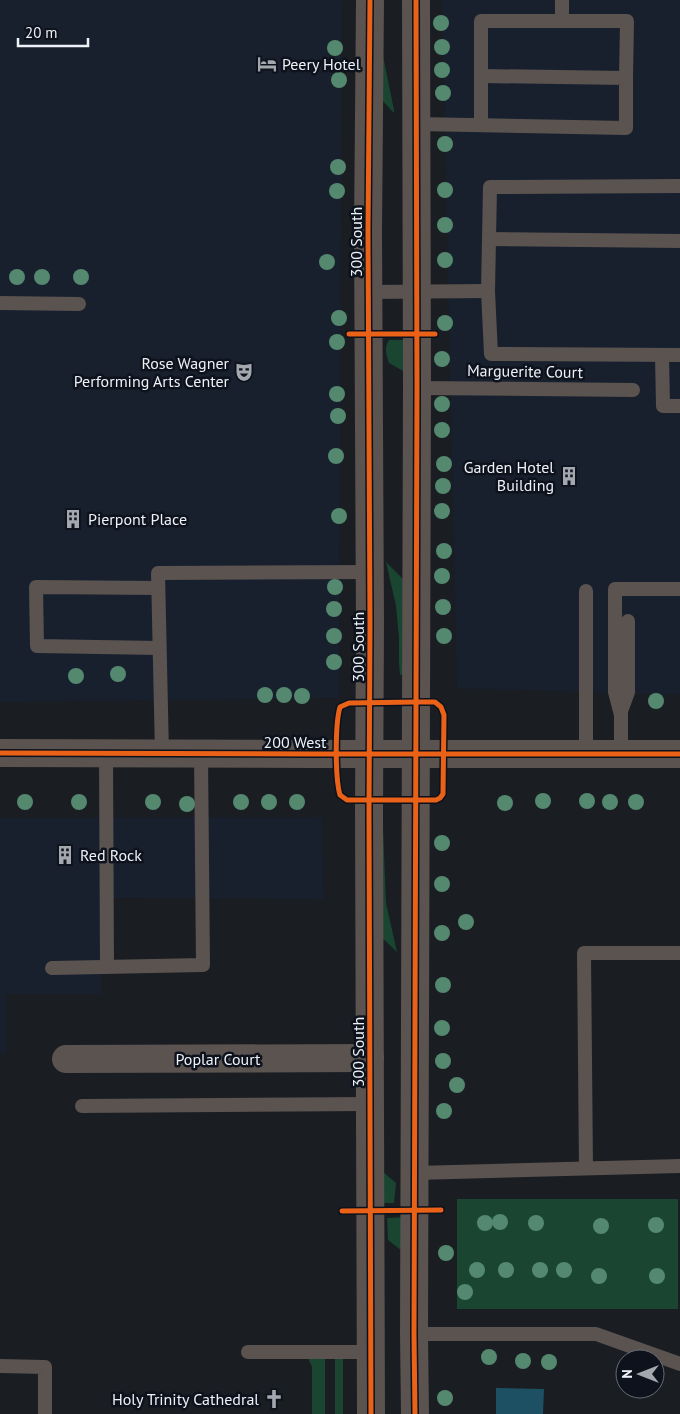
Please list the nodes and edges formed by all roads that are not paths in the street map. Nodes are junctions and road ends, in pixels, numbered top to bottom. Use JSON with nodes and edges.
{"nodes":[{"id":1,"x":370,"y":0,"type":"edge"},
{"id":2,"x":416,"y":0,"type":"edge"},
{"id":3,"x":562,"y":0,"type":"edge"},
{"id":4,"x":562,"y":22,"type":"junction"},
{"id":5,"x":482,"y":76,"type":"junction"},
{"id":6,"x":626,"y":78,"type":"junction"},
{"id":7,"x":416,"y":124,"type":"junction"},
{"id":8,"x":481,"y":124,"type":"junction"},
{"id":9,"x":680,"y":186,"type":"edge"},
{"id":10,"x":490,"y":239,"type":"junction"},
{"id":11,"x":680,"y":241,"type":"edge"},
{"id":12,"x":416,"y":291,"type":"junction"},
{"id":13,"x":488,"y":291,"type":"junction"},
{"id":14,"x":369,"y":292,"type":"junction"},
{"id":15,"x":0,"y":303,"type":"edge"},
{"id":16,"x":79,"y":304,"type":"dead end"},
{"id":17,"x":662,"y":355,"type":"junction"},
{"id":18,"x":680,"y":355,"type":"edge"},
{"id":19,"x":416,"y":388,"type":"junction"},
{"id":20,"x":633,"y":390,"type":"dead end"},
{"id":21,"x":680,"y":406,"type":"edge"},
{"id":22,"x":370,"y":572,"type":"junction"},
{"id":23,"x":158,"y":588,"type":"junction"},
{"id":24,"x":680,"y":589,"type":"edge"},
{"id":25,"x":586,"y":590,"type":"dead end"},
{"id":26,"x":628,"y":621,"type":"dead end"},
{"id":27,"x":159,"y":648,"type":"junction"},
{"id":28,"x":621,"y":711,"type":"junction"},
{"id":29,"x":0,"y":753,"type":"edge"},
{"id":30,"x":106,"y":753,"type":"junction"},
{"id":31,"x":621,"y":753,"type":"junction"},
{"id":32,"x":162,"y":754,"type":"junction"},
{"id":33,"x":201,"y":754,"type":"junction"},
{"id":34,"x":369,"y":754,"type":"junction"},
{"id":35,"x":415,"y":754,"type":"junction"},
{"id":36,"x":586,"y":754,"type":"junction"},
{"id":37,"x":680,"y":754,"type":"edge"},
{"id":38,"x":680,"y":953,"type":"edge"},
{"id":39,"x":107,"y":967,"type":"junction"},
{"id":40,"x":52,"y":968,"type":"dead end"},
{"id":41,"x":370,"y":1058,"type":"junction"},
{"id":42,"x":66,"y":1059,"type":"dead end"},
{"id":43,"x":371,"y":1104,"type":"junction"},
{"id":44,"x":82,"y":1106,"type":"dead end"},
{"id":45,"x":680,"y":1166,"type":"edge"},
{"id":46,"x":586,"y":1168,"type":"junction"},
{"id":47,"x":415,"y":1172,"type":"junction"},
{"id":48,"x":414,"y":1334,"type":"junction"},
{"id":49,"x":248,"y":1352,"type":"dead end"},
{"id":50,"x":370,"y":1352,"type":"junction"},
{"id":51,"x":680,"y":1364,"type":"edge"},
{"id":52,"x":0,"y":1366,"type":"edge"},
{"id":53,"x":45,"y":1414,"type":"edge"},
{"id":54,"x":371,"y":1414,"type":"edge"},
{"id":55,"x":415,"y":1414,"type":"edge"}],
"edges":[{"from":1,"to":14,"type":"street","name":"300 South"},
{"from":2,"to":7,"type":"street"},
{"from":3,"to":4,"type":"lane"},
{"from":4,"to":5,"type":"lane"},
{"from":4,"to":6,"type":"lane"},
{"from":5,"to":6,"type":"lane"},
{"from":5,"to":8,"type":"lane"},
{"from":6,"to":8,"type":"lane"},
{"from":7,"to":8,"type":"lane"},
{"from":7,"to":12,"type":"street"},
{"from":9,"to":10,"type":"lane"},
{"from":10,"to":11,"type":"lane"},
{"from":10,"to":13,"type":"lane"},
{"from":12,"to":13,"type":"lane"},
{"from":12,"to":14,"type":"lane"},
{"from":12,"to":19,"type":"street"},
{"from":13,"to":17,"type":"lane"},
{"from":14,"to":22,"type":"street","name":"300 South"},
{"from":15,"to":16,"type":"lane"},
{"from":17,"to":18,"type":"lane"},
{"from":17,"to":21,"type":"lane"},
{"from":19,"to":20,"type":"lane","name":"Marguerite Court"},
{"from":19,"to":35,"type":"street"},
{"from":22,"to":23,"type":"lane"},
{"from":22,"to":34,"type":"street","name":"300 South"},
{"from":23,"to":27,"type":"lane"},
{"from":23,"to":27,"type":"lane"},
{"from":24,"to":28,"type":"lane"},
{"from":25,"to":36,"type":"lane"},
{"from":26,"to":28,"type":"lane"},
{"from":27,"to":32,"type":"lane"},
{"from":28,"to":31,"type":"lane"},
{"from":29,"to":30,"type":"street","name":"200 West"},
{"from":30,"to":32,"type":"street","name":"200 West"},
{"from":30,"to":39,"type":"lane"},
{"from":31,"to":36,"type":"street","name":"200 West"},
{"from":31,"to":37,"type":"street","name":"200 West"},
{"from":32,"to":33,"type":"street","name":"200 West"},
{"from":33,"to":34,"type":"street","name":"200 West"},
{"from":33,"to":39,"type":"lane"},
{"from":34,"to":35,"type":"street","name":"200 West"},
{"from":34,"to":41,"type":"street","name":"300 South"},
{"from":35,"to":36,"type":"street","name":"200 West"},
{"from":35,"to":47,"type":"street"},
{"from":38,"to":46,"type":"lane"},
{"from":39,"to":40,"type":"lane"},
{"from":41,"to":42,"type":"street","name":"Poplar Court"},
{"from":41,"to":43,"type":"street","name":"300 South"},
{"from":43,"to":44,"type":"lane"},
{"from":43,"to":50,"type":"street","name":"300 South"},
{"from":45,"to":46,"type":"lane"},
{"from":46,"to":47,"type":"lane"},
{"from":47,"to":48,"type":"street"},
{"from":48,"to":51,"type":"lane"},
{"from":48,"to":55,"type":"street"},
{"from":49,"to":50,"type":"lane"},
{"from":50,"to":54,"type":"street","name":"300 South"},
{"from":52,"to":53,"type":"lane"}]}
